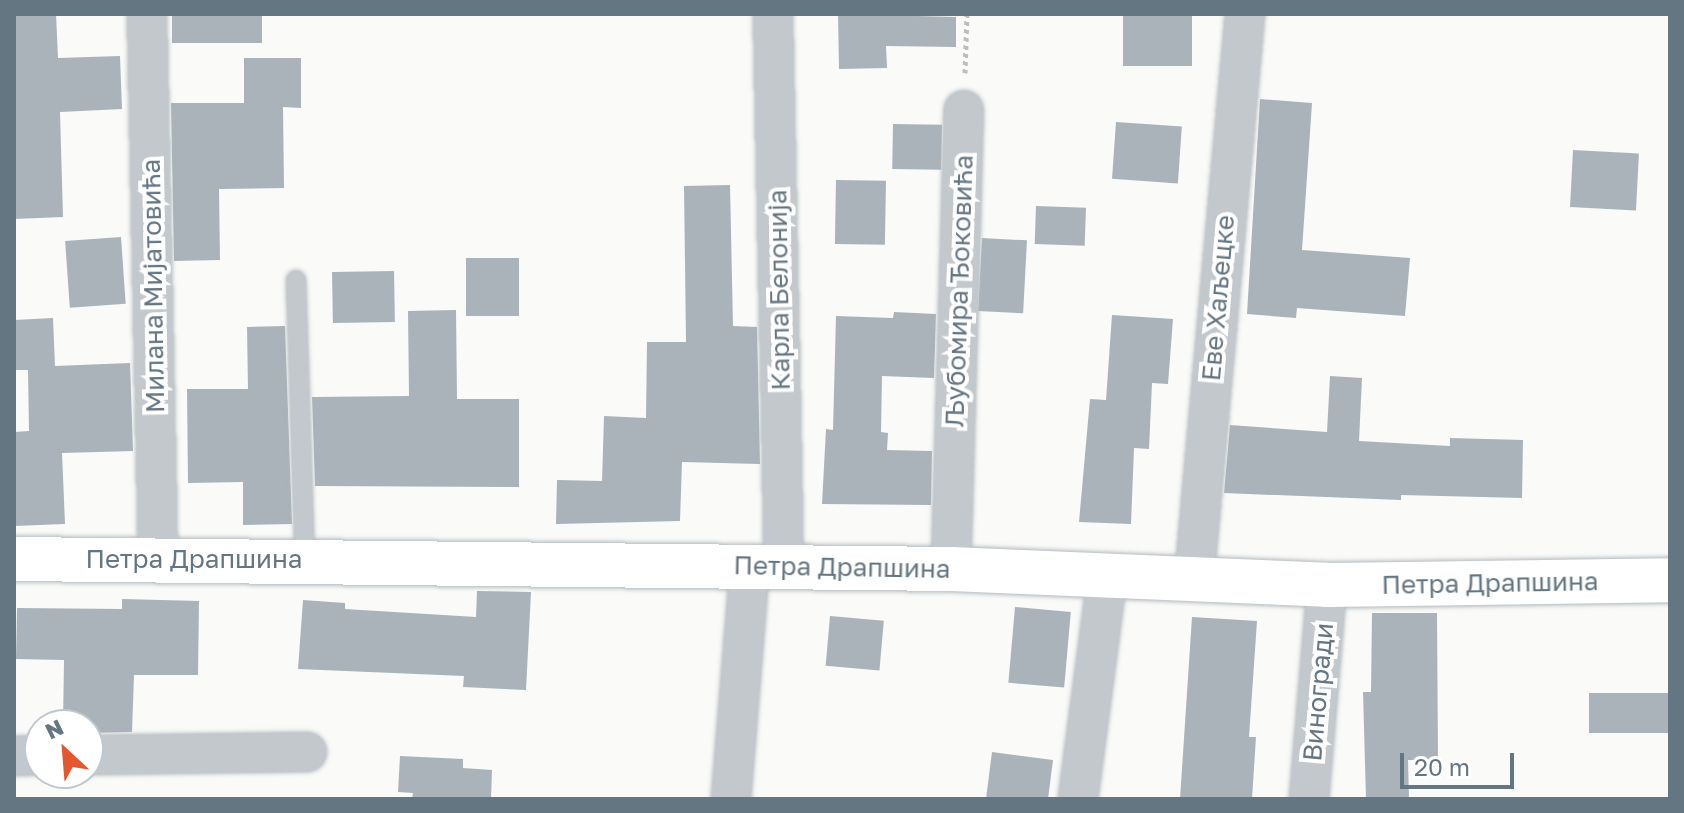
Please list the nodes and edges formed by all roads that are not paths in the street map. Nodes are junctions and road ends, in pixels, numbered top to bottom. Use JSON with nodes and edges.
{"nodes":[{"id":1,"x":147,"y":14,"type":"edge"},
{"id":2,"x":773,"y":14,"type":"edge"},
{"id":3,"x":1245,"y":14,"type":"edge"},
{"id":4,"x":964,"y":110,"type":"road end"},
{"id":5,"x":296,"y":280,"type":"dead end"},
{"id":6,"x":14,"y":559,"type":"edge"},
{"id":7,"x":158,"y":559,"type":"junction"},
{"id":8,"x":305,"y":559,"type":"junction"},
{"id":9,"x":767,"y":566,"type":"junction"},
{"id":10,"x":951,"y":569,"type":"junction"},
{"id":11,"x":1107,"y":578,"type":"junction"},
{"id":12,"x":1670,"y":580,"type":"edge"},
{"id":13,"x":1194,"y":581,"type":"junction"},
{"id":14,"x":1327,"y":585,"type":"junction"},
{"id":15,"x":307,"y":752,"type":"dead end"},
{"id":16,"x":104,"y":755,"type":"edge"},
{"id":17,"x":731,"y":799,"type":"edge"},
{"id":18,"x":1078,"y":799,"type":"edge"},
{"id":19,"x":1309,"y":799,"type":"edge"}],
"edges":[{"from":1,"to":7,"type":"street","name":"Милана Мијатовића"},
{"from":2,"to":9,"type":"street","name":"Карла Белонија"},
{"from":3,"to":13,"type":"street","name":"Еве Хаљецке"},
{"from":4,"to":10,"type":"street","name":"Љубомира Ђоковића"},
{"from":5,"to":8,"type":"lane"},
{"from":6,"to":7,"type":"street","name":"Петра Драпшина"},
{"from":7,"to":8,"type":"street","name":"Петра Драпшина"},
{"from":8,"to":9,"type":"street","name":"Петра Драпшина"},
{"from":9,"to":10,"type":"street","name":"Петра Драпшина"},
{"from":9,"to":17,"type":"street","name":"Карла Белонија"},
{"from":10,"to":11,"type":"street","name":"Петра Драпшина"},
{"from":11,"to":13,"type":"street","name":"Петра Драпшина"},
{"from":11,"to":18,"type":"street"},
{"from":12,"to":14,"type":"street","name":"Петра Драпшина"},
{"from":13,"to":14,"type":"street","name":"Петра Драпшина"},
{"from":14,"to":19,"type":"street","name":"Виногради"},
{"from":15,"to":16,"type":"street"}]}
